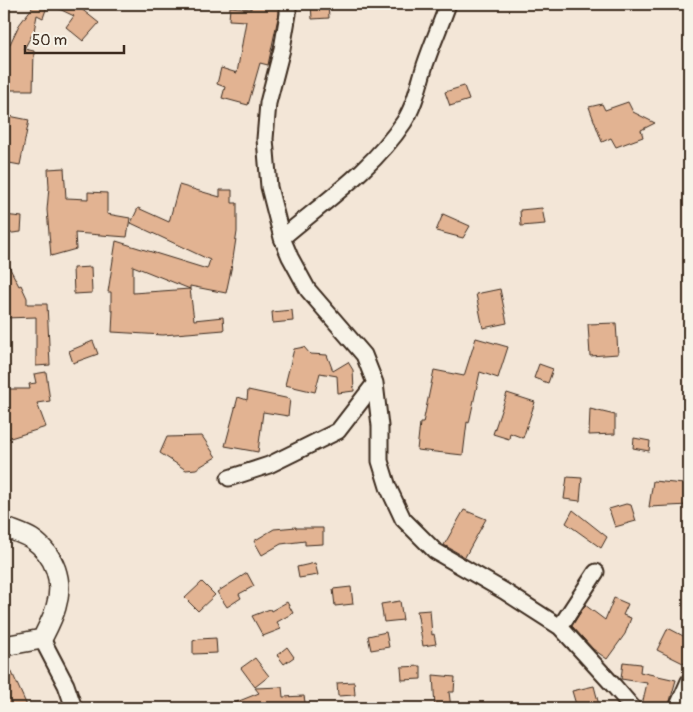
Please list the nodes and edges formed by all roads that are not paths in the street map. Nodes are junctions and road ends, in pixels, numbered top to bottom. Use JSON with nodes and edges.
{"nodes":[{"id":1,"x":288,"y":4,"type":"edge"},
{"id":2,"x":448,"y":4,"type":"edge"},
{"id":3,"x":282,"y":238,"type":"junction"},
{"id":4,"x":375,"y":383,"type":"junction"},
{"id":5,"x":229,"y":478,"type":"dead end"},
{"id":6,"x":4,"y":527,"type":"edge"},
{"id":7,"x":596,"y":572,"type":"dead end"},
{"id":8,"x":560,"y":627,"type":"junction"},
{"id":9,"x":42,"y":639,"type":"junction"},
{"id":10,"x":4,"y":646,"type":"edge"},
{"id":11,"x":689,"y":681,"type":"edge"},
{"id":12,"x":74,"y":708,"type":"edge"},
{"id":13,"x":633,"y":708,"type":"edge"},
{"id":14,"x":677,"y":708,"type":"edge"}],
"edges":[{"from":1,"to":3,"type":"street"},
{"from":2,"to":3,"type":"street"},
{"from":3,"to":4,"type":"street"},
{"from":4,"to":5,"type":"street"},
{"from":4,"to":8,"type":"street"},
{"from":6,"to":9,"type":"street"},
{"from":7,"to":8,"type":"street"},
{"from":8,"to":13,"type":"street"},
{"from":9,"to":10,"type":"street"},
{"from":9,"to":12,"type":"street"},
{"from":11,"to":14,"type":"street"}]}
